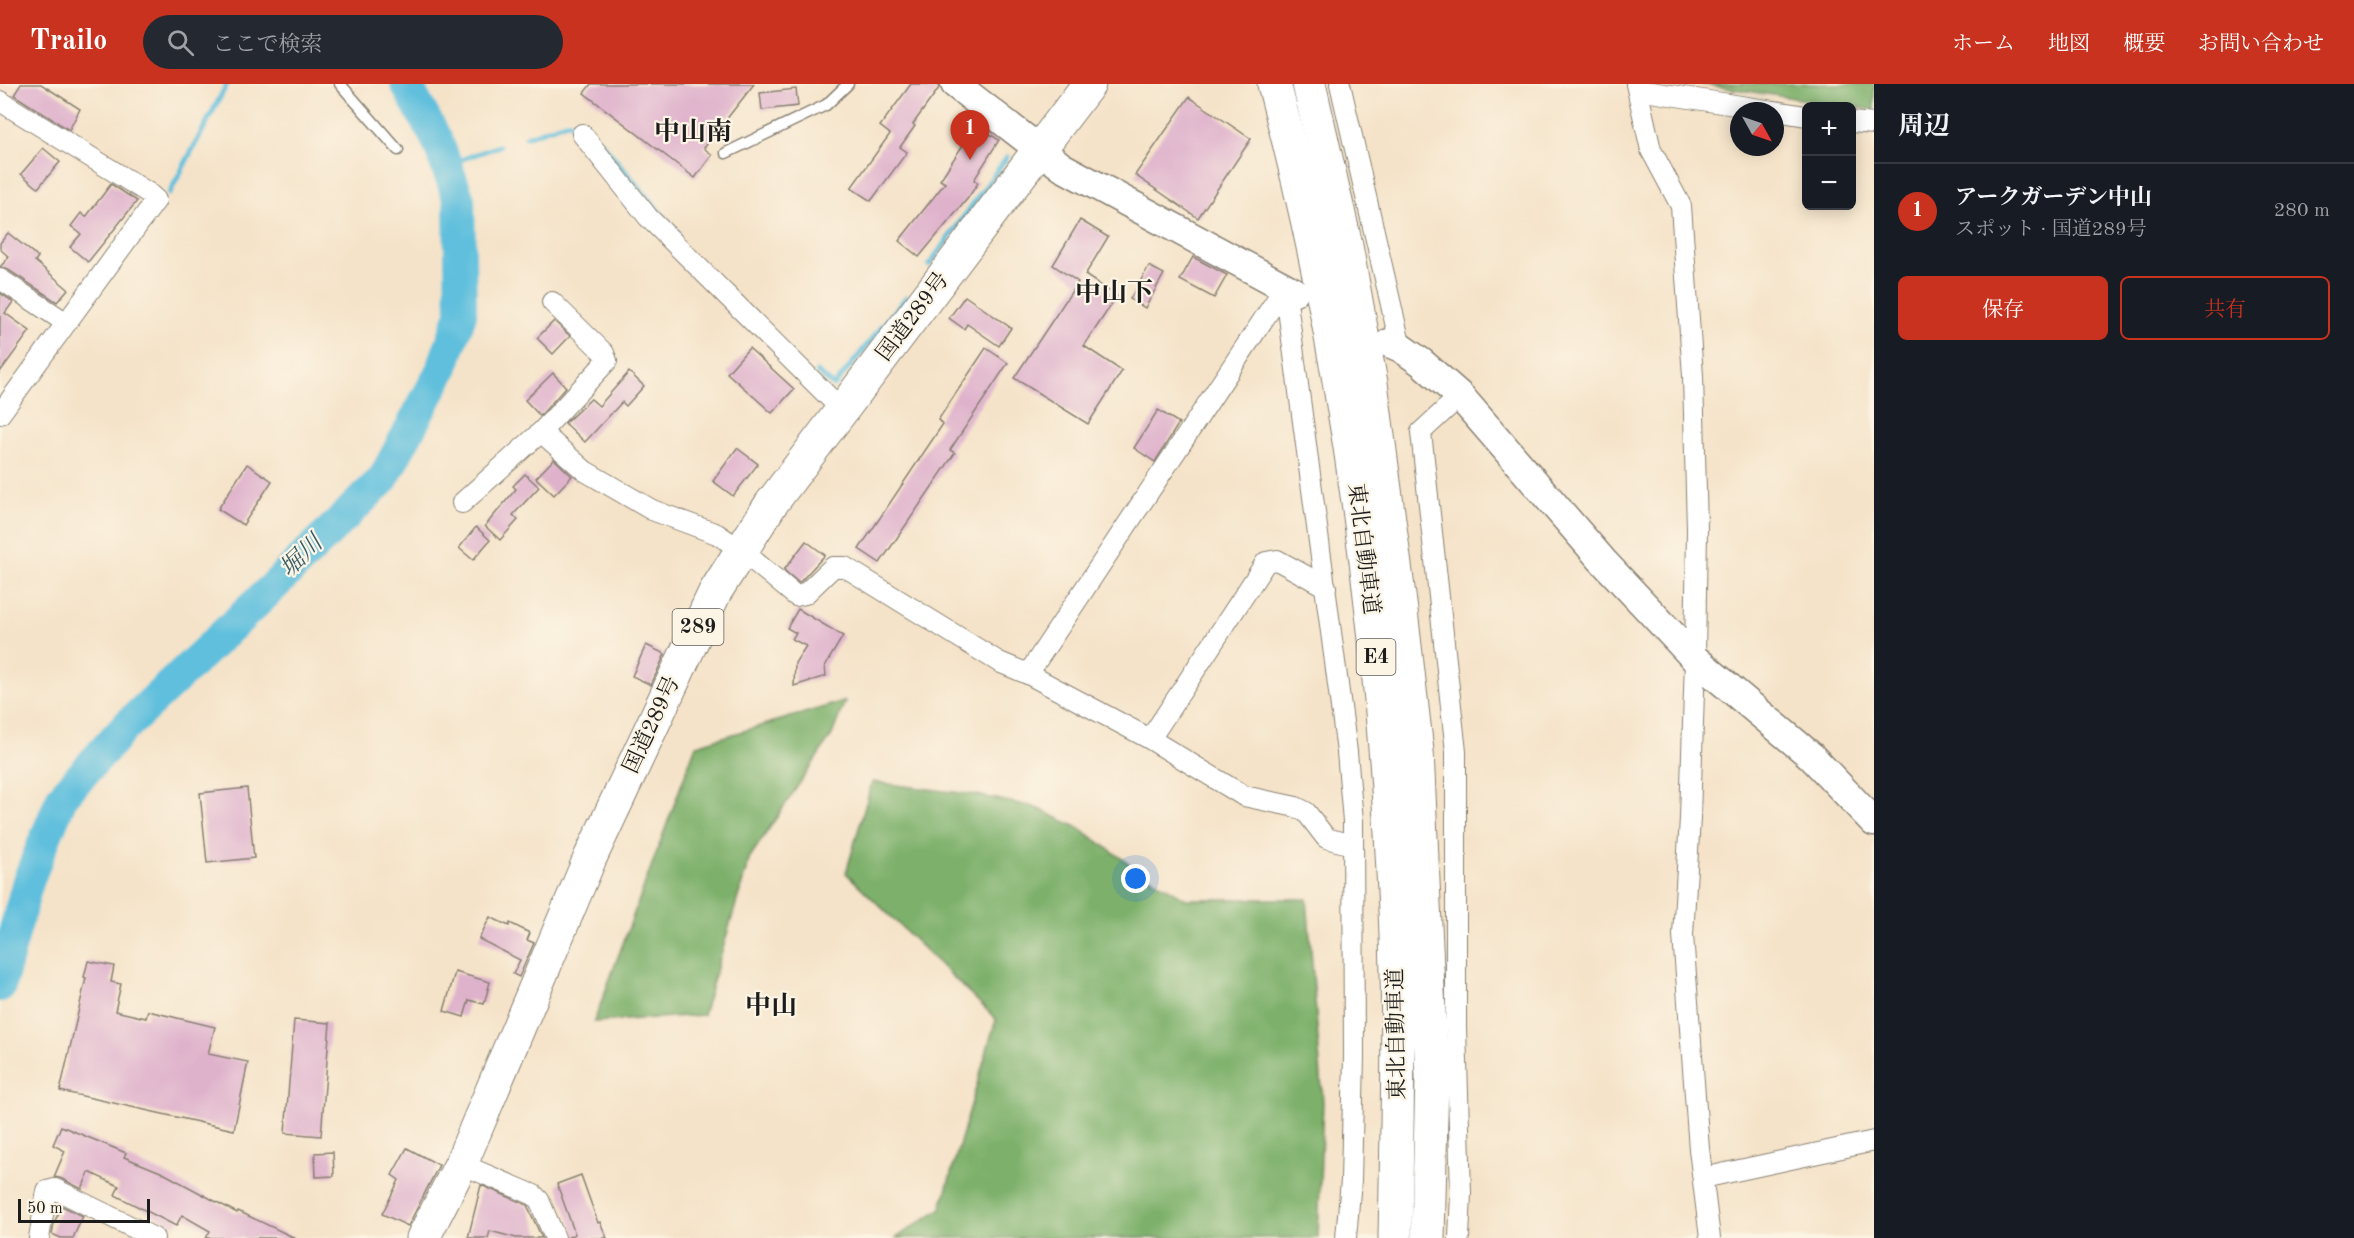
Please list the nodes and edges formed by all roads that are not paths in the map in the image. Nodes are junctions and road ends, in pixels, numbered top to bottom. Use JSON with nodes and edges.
{"nodes":[{"id":1,"x":340,"y":84,"type":"edge"},
{"id":2,"x":848,"y":84,"type":"edge"},
{"id":3,"x":955,"y":84,"type":"edge"},
{"id":4,"x":1274,"y":84,"type":"edge"},
{"id":5,"x":1309,"y":84,"type":"edge"},
{"id":6,"x":1340,"y":84,"type":"edge"},
{"id":7,"x":1637,"y":87,"type":"edge"},
{"id":8,"x":1080,"y":89,"type":"edge"},
{"id":9,"x":0,"y":101,"type":"edge"},
{"id":10,"x":1730,"y":103,"type":"edge"},
{"id":11,"x":1784,"y":113,"type":"edge"},
{"id":12,"x":1802,"y":115,"type":"edge"},
{"id":13,"x":1856,"y":122,"type":"edge"},
{"id":14,"x":1874,"y":124,"type":"edge"},
{"id":15,"x":582,"y":134,"type":"dead end"},
{"id":16,"x":398,"y":150,"type":"dead end"},
{"id":17,"x":1040,"y":150,"type":"junction"},
{"id":18,"x":726,"y":153,"type":"dead end"},
{"id":19,"x":0,"y":279,"type":"edge"},
{"id":20,"x":1289,"y":290,"type":"junction"},
{"id":21,"x":552,"y":302,"type":"dead end"},
{"id":22,"x":65,"y":322,"type":"junction"},
{"id":23,"x":1395,"y":345,"type":"joint"},
{"id":24,"x":1460,"y":396,"type":"junction"},
{"id":25,"x":842,"y":410,"type":"junction"},
{"id":26,"x":0,"y":414,"type":"edge"},
{"id":27,"x":541,"y":432,"type":"junction"},
{"id":28,"x":462,"y":504,"type":"dead end"},
{"id":29,"x":741,"y":550,"type":"junction"},
{"id":30,"x":1326,"y":587,"type":"junction"},
{"id":31,"x":1695,"y":659,"type":"junction"},
{"id":32,"x":1028,"y":674,"type":"junction"},
{"id":33,"x":1150,"y":739,"type":"junction"},
{"id":34,"x":1874,"y":822,"type":"edge"},
{"id":35,"x":1353,"y":845,"type":"junction"},
{"id":36,"x":1874,"y":1141,"type":"edge"},
{"id":37,"x":461,"y":1164,"type":"junction"},
{"id":38,"x":1702,"y":1178,"type":"junction"},
{"id":39,"x":39,"y":1238,"type":"edge"},
{"id":40,"x":154,"y":1238,"type":"edge"},
{"id":41,"x":423,"y":1238,"type":"edge"},
{"id":42,"x":555,"y":1238,"type":"edge"},
{"id":43,"x":1346,"y":1238,"type":"edge"},
{"id":44,"x":1395,"y":1238,"type":"edge"},
{"id":45,"x":1428,"y":1238,"type":"edge"},
{"id":46,"x":1459,"y":1238,"type":"edge"},
{"id":47,"x":1710,"y":1238,"type":"edge"}],
"edges":[{"from":1,"to":16,"type":"lane"},
{"from":2,"to":18,"type":"lane"},
{"from":3,"to":17,"type":"street"},
{"from":4,"to":44,"type":"highway","name":"東北自動車道","number":"E4"},
{"from":5,"to":45,"type":"highway","name":"東北自動車道","number":"E4"},
{"from":6,"to":23,"type":"street"},
{"from":7,"to":10,"type":"street"},
{"from":7,"to":31,"type":"street"},
{"from":8,"to":17,"type":"highway","name":"国道289号","number":"289"},
{"from":9,"to":22,"type":"street"},
{"from":11,"to":12,"type":"street"},
{"from":13,"to":14,"type":"street"},
{"from":15,"to":25,"type":"street"},
{"from":17,"to":20,"type":"street"},
{"from":17,"to":25,"type":"highway","name":"国道289号","number":"289"},
{"from":19,"to":22,"type":"street"},
{"from":20,"to":30,"type":"street"},
{"from":20,"to":32,"type":"street"},
{"from":21,"to":27,"type":"street"},
{"from":22,"to":26,"type":"street"},
{"from":23,"to":24,"type":"street"},
{"from":24,"to":31,"type":"street"},
{"from":24,"to":46,"type":"street"},
{"from":25,"to":29,"type":"highway","name":"国道289号","number":"289"},
{"from":27,"to":28,"type":"street"},
{"from":27,"to":29,"type":"street"},
{"from":29,"to":32,"type":"street"},
{"from":29,"to":37,"type":"highway","name":"国道289号","number":"289"},
{"from":30,"to":33,"type":"street"},
{"from":30,"to":35,"type":"street"},
{"from":31,"to":34,"type":"street"},
{"from":31,"to":38,"type":"street"},
{"from":32,"to":33,"type":"street"},
{"from":33,"to":35,"type":"street"},
{"from":35,"to":43,"type":"street"},
{"from":36,"to":38,"type":"street"},
{"from":37,"to":41,"type":"highway","name":"国道289号","number":"289"},
{"from":37,"to":42,"type":"street"},
{"from":38,"to":47,"type":"street"},
{"from":39,"to":40,"type":"street"}]}
